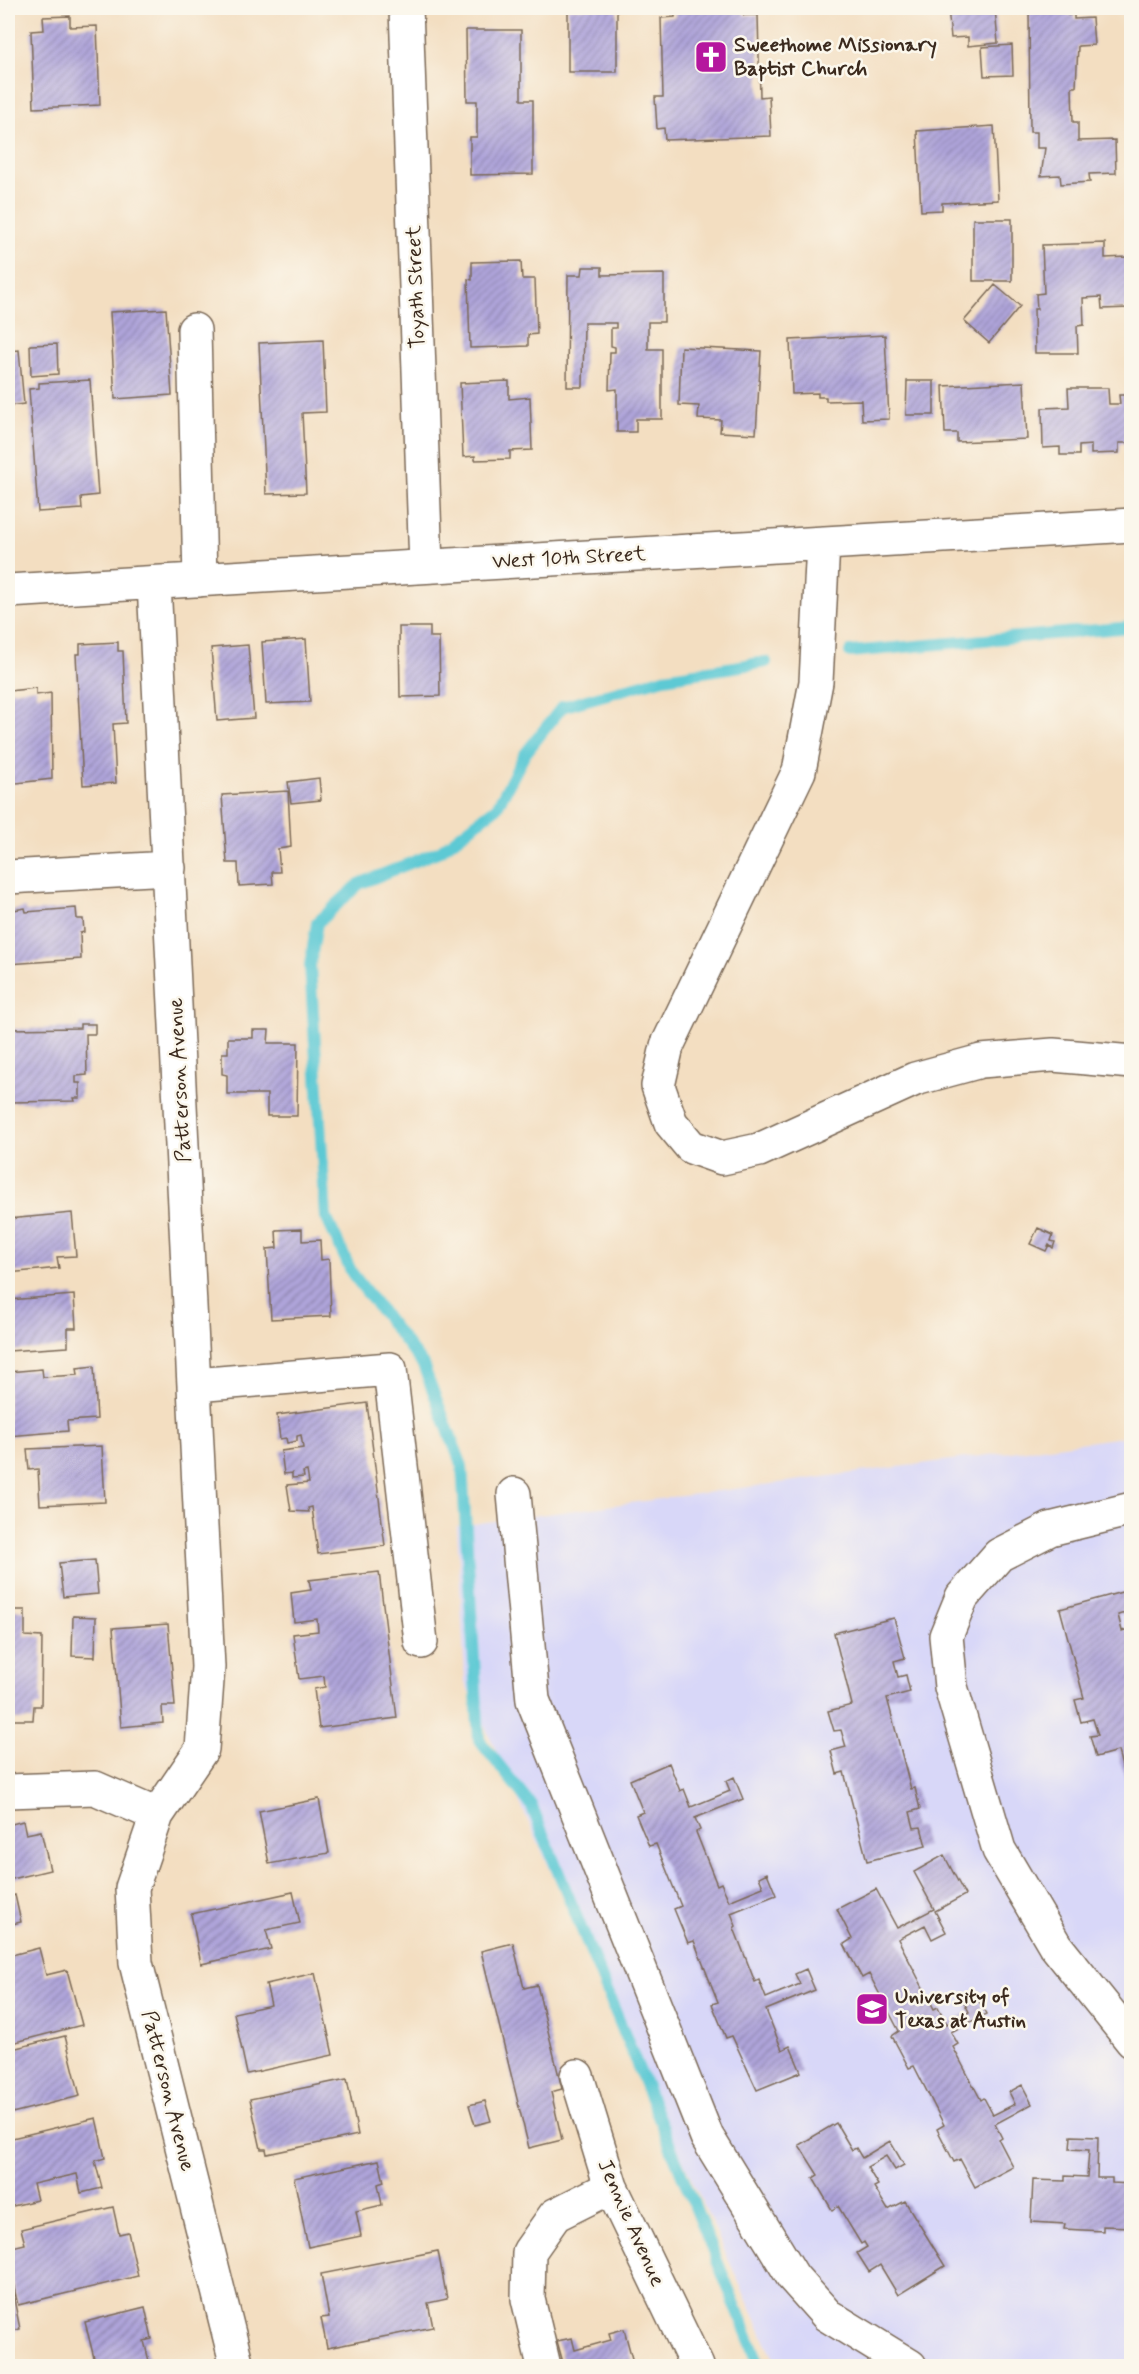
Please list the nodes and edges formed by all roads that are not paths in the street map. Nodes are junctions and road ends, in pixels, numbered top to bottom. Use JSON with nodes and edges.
{"nodes":[{"id":1,"x":406,"y":8,"type":"edge"},
{"id":2,"x":194,"y":330,"type":"dead end"},
{"id":3,"x":1131,"y":525,"type":"edge"},
{"id":4,"x":823,"y":543,"type":"junction"},
{"id":5,"x":426,"y":566,"type":"junction"},
{"id":6,"x":200,"y":580,"type":"junction"},
{"id":7,"x":154,"y":583,"type":"junction"},
{"id":8,"x":8,"y":591,"type":"edge"},
{"id":9,"x":170,"y":868,"type":"junction"},
{"id":10,"x":8,"y":877,"type":"edge"},
{"id":11,"x":1131,"y":1062,"type":"edge"},
{"id":12,"x":195,"y":1385,"type":"junction"},
{"id":13,"x":514,"y":1494,"type":"dead end"},
{"id":14,"x":1131,"y":1509,"type":"edge"},
{"id":15,"x":421,"y":1642,"type":"dead end"},
{"id":16,"x":8,"y":1791,"type":"edge"},
{"id":17,"x":157,"y":1815,"type":"junction"},
{"id":18,"x":1131,"y":2041,"type":"edge"},
{"id":19,"x":577,"y":2076,"type":"dead end"},
{"id":20,"x":611,"y":2187,"type":"junction"},
{"id":21,"x":237,"y":2367,"type":"edge"},
{"id":22,"x":544,"y":2367,"type":"edge"},
{"id":23,"x":697,"y":2367,"type":"edge"},
{"id":24,"x":910,"y":2367,"type":"edge"}],
"edges":[{"from":1,"to":5,"type":"street","name":"Toyath Street"},
{"from":2,"to":6,"type":"street"},
{"from":3,"to":4,"type":"street","name":"West 10th Street"},
{"from":4,"to":5,"type":"street","name":"West 10th Street"},
{"from":4,"to":11,"type":"street"},
{"from":5,"to":6,"type":"street","name":"West 10th Street"},
{"from":6,"to":7,"type":"street","name":"West 10th Street"},
{"from":7,"to":8,"type":"street","name":"West 10th Street"},
{"from":7,"to":9,"type":"street","name":"Patterson Avenue"},
{"from":9,"to":10,"type":"street"},
{"from":9,"to":12,"type":"street","name":"Patterson Avenue"},
{"from":12,"to":15,"type":"street"},
{"from":12,"to":17,"type":"street","name":"Patterson Avenue"},
{"from":13,"to":24,"type":"street"},
{"from":14,"to":18,"type":"street"},
{"from":16,"to":17,"type":"street"},
{"from":17,"to":21,"type":"street","name":"Patterson Avenue"},
{"from":19,"to":20,"type":"street","name":"Jennie Avenue"},
{"from":20,"to":22,"type":"street"},
{"from":20,"to":23,"type":"street","name":"Jennie Avenue"}]}
